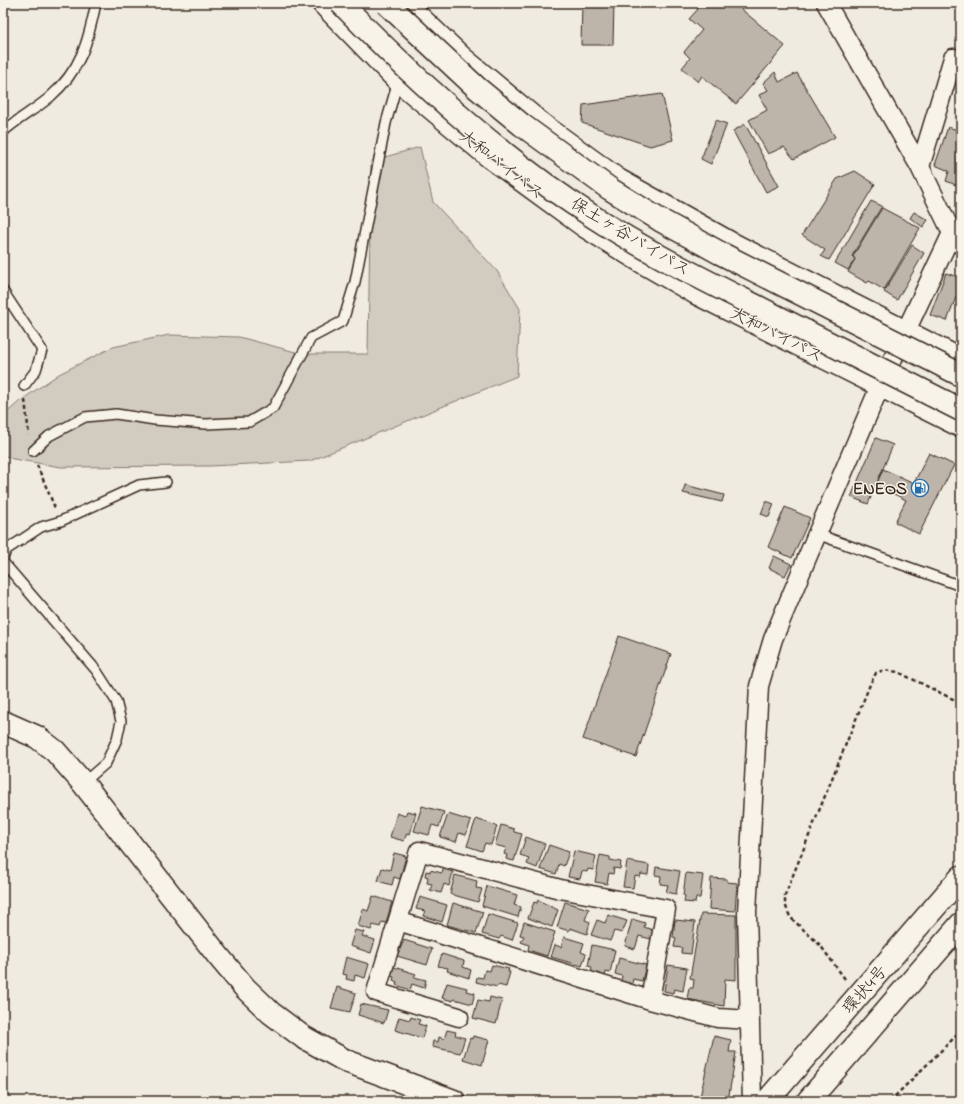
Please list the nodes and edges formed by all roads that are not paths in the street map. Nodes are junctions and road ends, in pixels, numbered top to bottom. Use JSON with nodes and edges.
{"nodes":[{"id":1,"x":96,"y":3,"type":"edge"},
{"id":2,"x":323,"y":3,"type":"edge"},
{"id":3,"x":342,"y":3,"type":"edge"},
{"id":4,"x":386,"y":3,"type":"edge"},
{"id":5,"x":404,"y":3,"type":"edge"},
{"id":6,"x":826,"y":3,"type":"edge"},
{"id":7,"x":961,"y":59,"type":"edge"},
{"id":8,"x":398,"y":80,"type":"junction"},
{"id":9,"x":3,"y":132,"type":"edge"},
{"id":10,"x":920,"y":167,"type":"junction"},
{"id":11,"x":956,"y":239,"type":"edge"},
{"id":12,"x":3,"y":291,"type":"edge"},
{"id":13,"x":905,"y":332,"type":"junction"},
{"id":14,"x":961,"y":360,"type":"edge"},
{"id":15,"x":961,"y":374,"type":"edge"},
{"id":16,"x":24,"y":386,"type":"dead end"},
{"id":17,"x":880,"y":386,"type":"junction"},
{"id":18,"x":961,"y":410,"type":"edge"},
{"id":19,"x":961,"y":426,"type":"edge"},
{"id":20,"x":33,"y":451,"type":"dead end"},
{"id":21,"x":166,"y":482,"type":"dead end"},
{"id":22,"x":817,"y":534,"type":"junction"},
{"id":23,"x":3,"y":561,"type":"edge"},
{"id":24,"x":961,"y":586,"type":"edge"},
{"id":25,"x":3,"y":722,"type":"edge"},
{"id":26,"x":83,"y":783,"type":"junction"},
{"id":27,"x":961,"y":877,"type":"edge"},
{"id":28,"x":398,"y":921,"type":"junction"},
{"id":29,"x":961,"y":924,"type":"edge"},
{"id":30,"x":650,"y":1000,"type":"junction"},
{"id":31,"x":459,"y":1018,"type":"dead end"},
{"id":32,"x":750,"y":1020,"type":"junction"},
{"id":33,"x":454,"y":1101,"type":"edge"},
{"id":34,"x":752,"y":1101,"type":"edge"},
{"id":35,"x":767,"y":1101,"type":"edge"},
{"id":36,"x":808,"y":1101,"type":"edge"}],
"edges":[{"from":1,"to":9,"type":"lane"},
{"from":2,"to":8,"type":"main road","name":"大和バイパス"},
{"from":3,"to":18,"type":"main road","name":"保土ヶ谷バイパス","bridge":true},
{"from":4,"to":15,"type":"main road","name":"保土ヶ谷バイパス","bridge":true},
{"from":5,"to":13,"type":"main road"},
{"from":6,"to":10,"type":"street"},
{"from":7,"to":10,"type":"street"},
{"from":8,"to":17,"type":"main road","name":"大和バイパス"},
{"from":8,"to":20,"type":"lane"},
{"from":10,"to":11,"type":"street"},
{"from":11,"to":13,"type":"street"},
{"from":12,"to":16,"type":"lane"},
{"from":13,"to":14,"type":"main road"},
{"from":13,"to":17,"type":"street"},
{"from":17,"to":19,"type":"main road","name":"大和バイパス"},
{"from":17,"to":22,"type":"street"},
{"from":21,"to":23,"type":"lane"},
{"from":22,"to":24,"type":"lane"},
{"from":22,"to":32,"type":"street"},
{"from":23,"to":26,"type":"lane"},
{"from":25,"to":26,"type":"main road"},
{"from":26,"to":33,"type":"main road"},
{"from":27,"to":35,"type":"main road","name":"環状4号"},
{"from":28,"to":30,"type":"street"},
{"from":28,"to":30,"type":"street"},
{"from":28,"to":31,"type":"street"},
{"from":29,"to":36,"type":"main road","name":"環状4号"},
{"from":30,"to":32,"type":"street"},
{"from":32,"to":34,"type":"street"}]}
